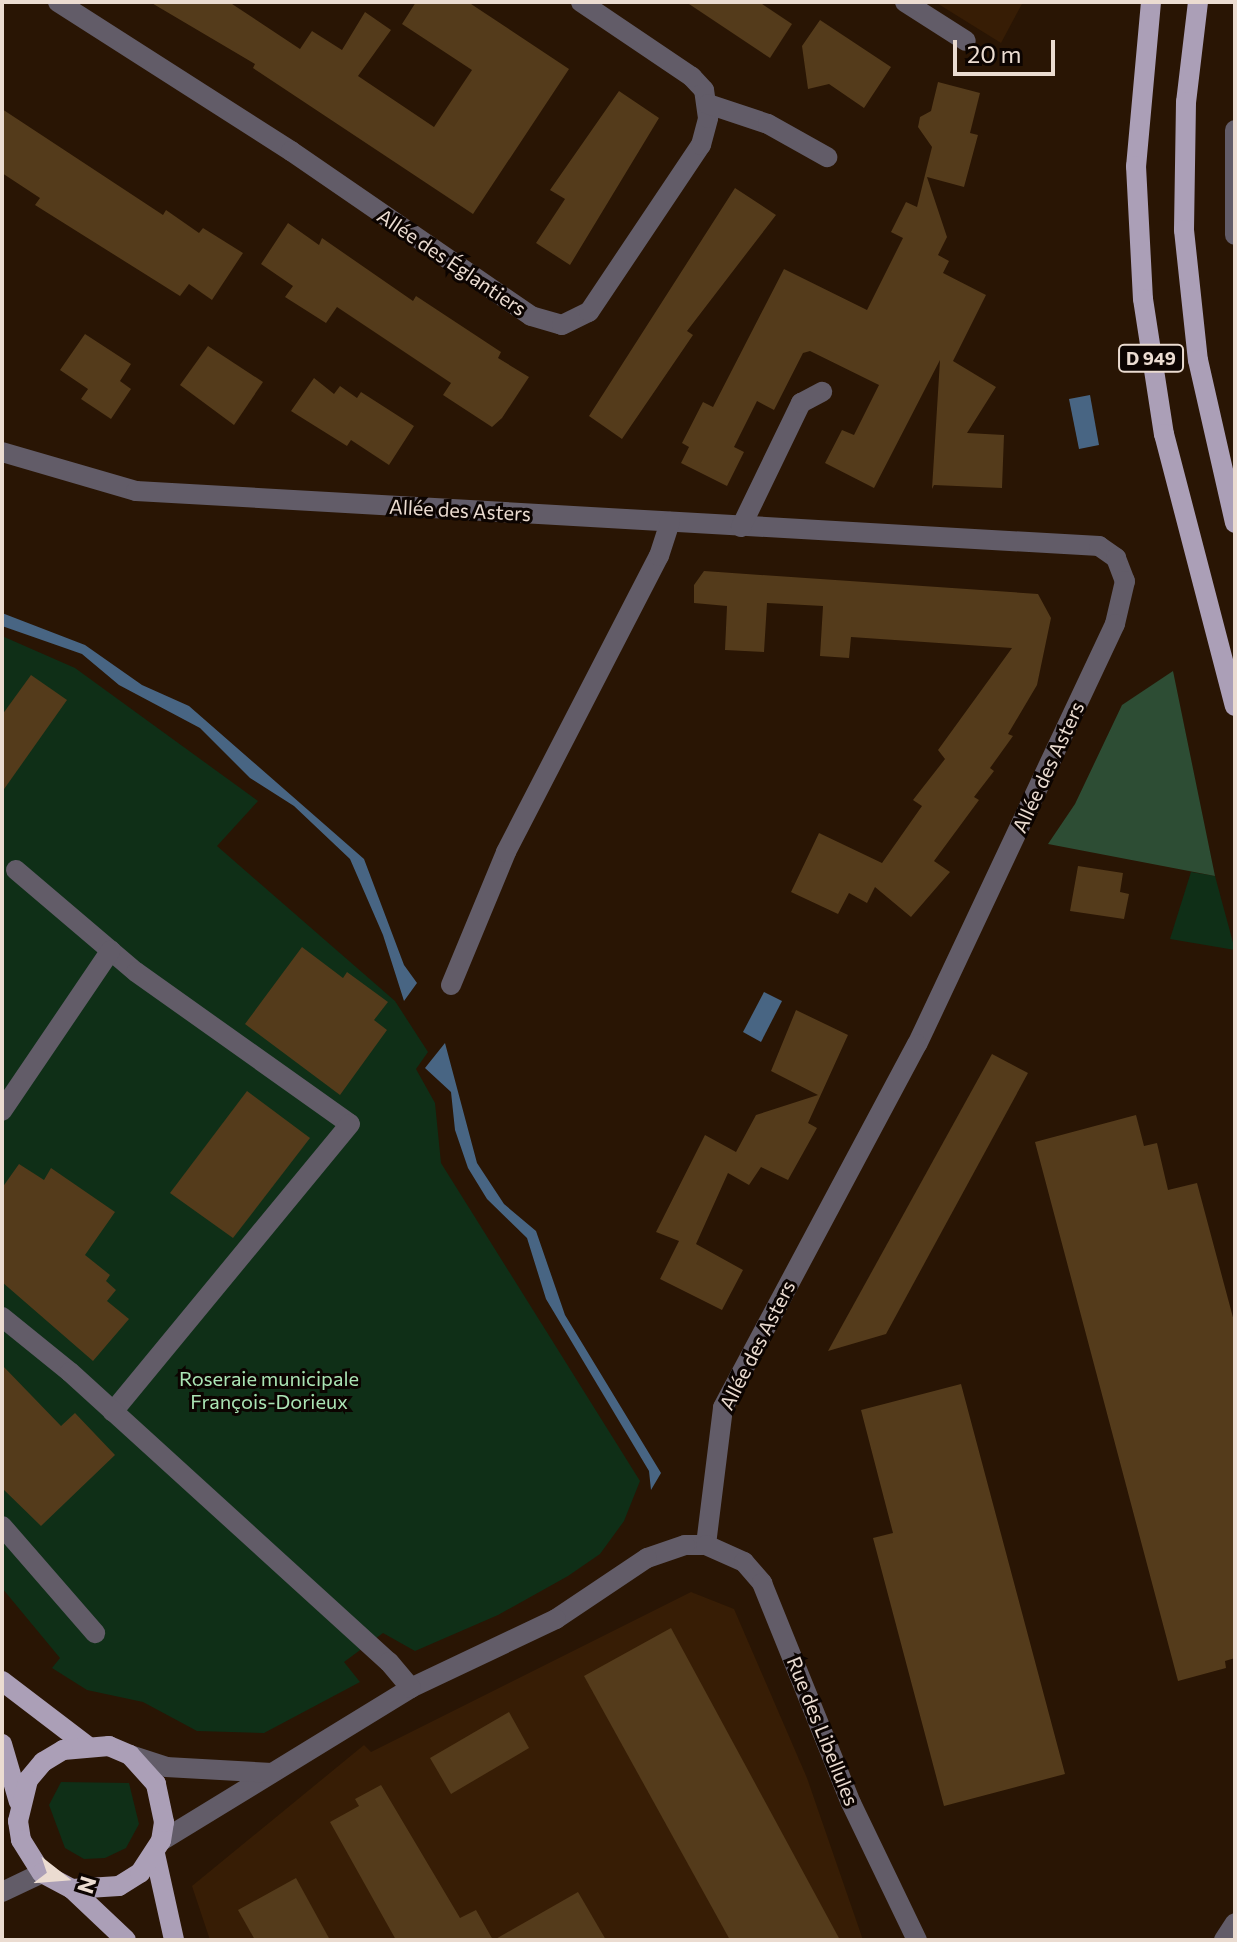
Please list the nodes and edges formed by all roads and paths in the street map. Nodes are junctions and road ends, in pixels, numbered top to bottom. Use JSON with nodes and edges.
{"nodes":[{"id":1,"x":58,"y":2,"type":"edge"},
{"id":2,"x":581,"y":2,"type":"edge"},
{"id":3,"x":905,"y":2,"type":"edge"},
{"id":4,"x":1151,"y":2,"type":"edge"},
{"id":5,"x":1198,"y":2,"type":"edge"},
{"id":6,"x":966,"y":41,"type":"dead end"},
{"id":7,"x":708,"y":104,"type":"junction"},
{"id":8,"x":1235,"y":130,"type":"edge"},
{"id":9,"x":827,"y":157,"type":"dead end"},
{"id":10,"x":1235,"y":235,"type":"edge"},
{"id":11,"x":822,"y":392,"type":"dead end"},
{"id":12,"x":2,"y":452,"type":"edge"},
{"id":13,"x":670,"y":522,"type":"junction"},
{"id":14,"x":1235,"y":523,"type":"edge"},
{"id":15,"x":741,"y":527,"type":"junction"},
{"id":16,"x":1235,"y":706,"type":"edge"},
{"id":17,"x":16,"y":870,"type":"dead end"},
{"id":18,"x":111,"y":950,"type":"junction"},
{"id":19,"x":451,"y":985,"type":"dead end"},
{"id":20,"x":2,"y":1111,"type":"edge"},
{"id":21,"x":5,"y":1326,"type":"edge"},
{"id":22,"x":113,"y":1412,"type":"junction"},
{"id":23,"x":2,"y":1526,"type":"edge"},
{"id":24,"x":706,"y":1545,"type":"junction"},
{"id":25,"x":95,"y":1633,"type":"dead end"},
{"id":26,"x":2,"y":1681,"type":"edge"},
{"id":27,"x":411,"y":1688,"type":"junction"},
{"id":28,"x":2,"y":1744,"type":"edge"},
{"id":29,"x":86,"y":1745,"type":"junction"},
{"id":30,"x":130,"y":1755,"type":"junction"},
{"id":31,"x":272,"y":1773,"type":"junction"},
{"id":32,"x":19,"y":1802,"type":"junction"},
{"id":33,"x":158,"y":1848,"type":"junction"},
{"id":34,"x":42,"y":1873,"type":"junction"},
{"id":35,"x":72,"y":1889,"type":"junction"},
{"id":36,"x":2,"y":1892,"type":"edge"},
{"id":37,"x":1235,"y":1923,"type":"edge"},
{"id":38,"x":126,"y":1940,"type":"edge"},
{"id":39,"x":174,"y":1940,"type":"edge"},
{"id":40,"x":917,"y":1940,"type":"edge"},
{"id":41,"x":1224,"y":1940,"type":"edge"}],
"edges":[{"from":1,"to":7,"type":"street","name":"Allée des Églantiers"},
{"from":2,"to":7,"type":"street"},
{"from":3,"to":6,"type":"street"},
{"from":4,"to":16,"type":"main road","number":"D 949"},
{"from":5,"to":14,"type":"main road","number":"D 949"},
{"from":7,"to":9,"type":"street"},
{"from":8,"to":10,"type":"street"},
{"from":11,"to":15,"type":"street"},
{"from":12,"to":13,"type":"street","name":"Allée des Asters"},
{"from":13,"to":15,"type":"street","name":"Allée des Asters"},
{"from":13,"to":19,"type":"street"},
{"from":15,"to":24,"type":"street","name":"Allée des Asters"},
{"from":17,"to":18,"type":"street"},
{"from":18,"to":20,"type":"street"},
{"from":18,"to":22,"type":"street"},
{"from":21,"to":22,"type":"street"},
{"from":22,"to":27,"type":"street"},
{"from":23,"to":25,"type":"street"},
{"from":24,"to":27,"type":"street"},
{"from":24,"to":40,"type":"street","name":"Rue des Libellules"},
{"from":26,"to":29,"type":"main road"},
{"from":27,"to":31,"type":"street"},
{"from":28,"to":32,"type":"main road"},
{"from":29,"to":30,"type":"main road"},
{"from":29,"to":32,"type":"main road"},
{"from":30,"to":31,"type":"street"},
{"from":30,"to":33,"type":"main road"},
{"from":31,"to":33,"type":"street"},
{"from":32,"to":34,"type":"main road"},
{"from":33,"to":35,"type":"main road"},
{"from":33,"to":39,"type":"main road"},
{"from":34,"to":35,"type":"main road"},
{"from":34,"to":36,"type":"street"},
{"from":35,"to":38,"type":"main road"},
{"from":37,"to":41,"type":"street"}]}
